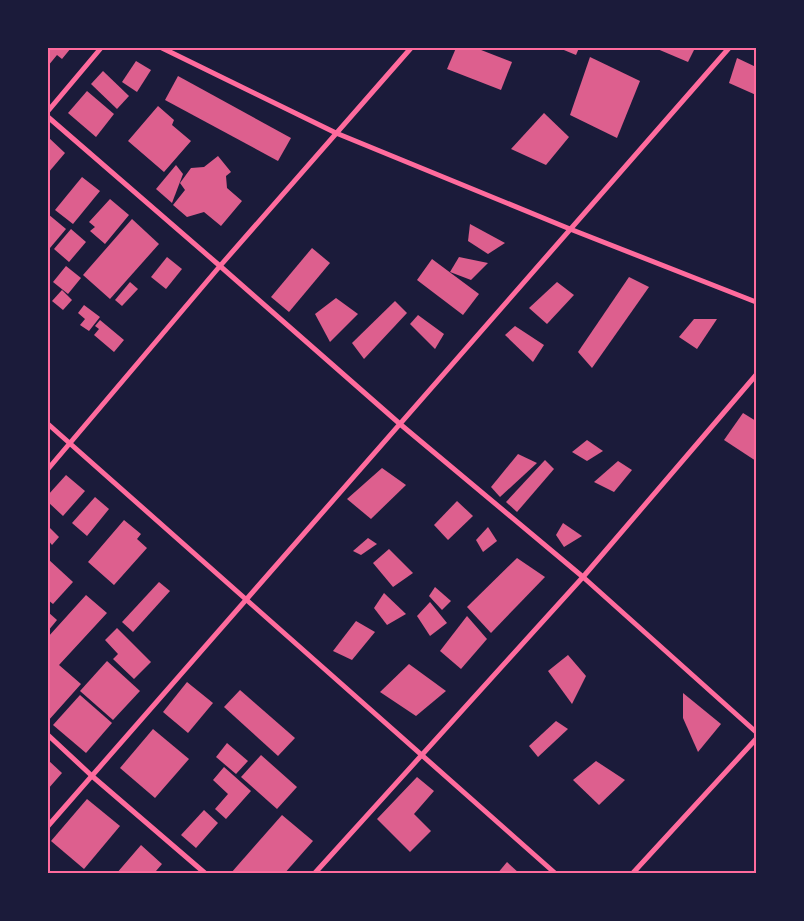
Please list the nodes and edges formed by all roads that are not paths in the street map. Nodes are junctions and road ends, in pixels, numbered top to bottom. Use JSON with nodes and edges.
{"nodes":[{"id":1,"x":100,"y":48,"type":"edge"},
{"id":2,"x":162,"y":48,"type":"edge"},
{"id":3,"x":411,"y":48,"type":"edge"},
{"id":4,"x":729,"y":48,"type":"edge"},
{"id":5,"x":48,"y":111,"type":"edge"},
{"id":6,"x":48,"y":117,"type":"edge"},
{"id":7,"x":336,"y":133,"type":"junction"},
{"id":8,"x":570,"y":229,"type":"junction"},
{"id":9,"x":220,"y":266,"type":"junction"},
{"id":10,"x":756,"y":302,"type":"edge"},
{"id":11,"x":756,"y":375,"type":"edge"},
{"id":12,"x":48,"y":424,"type":"edge"},
{"id":13,"x":400,"y":424,"type":"junction"},
{"id":14,"x":69,"y":443,"type":"junction"},
{"id":15,"x":48,"y":468,"type":"edge"},
{"id":16,"x":584,"y":577,"type":"junction"},
{"id":17,"x":246,"y":600,"type":"junction"},
{"id":18,"x":756,"y":732,"type":"edge"},
{"id":19,"x":48,"y":735,"type":"edge"},
{"id":20,"x":756,"y":739,"type":"edge"},
{"id":21,"x":421,"y":754,"type":"junction"},
{"id":22,"x":92,"y":776,"type":"junction"},
{"id":23,"x":48,"y":826,"type":"edge"},
{"id":24,"x":206,"y":874,"type":"edge"},
{"id":25,"x":314,"y":874,"type":"edge"},
{"id":26,"x":556,"y":874,"type":"edge"},
{"id":27,"x":632,"y":874,"type":"edge"}],
"edges":[{"from":1,"to":5,"type":"street"},
{"from":2,"to":7,"type":"street"},
{"from":3,"to":7,"type":"street"},
{"from":4,"to":8,"type":"street"},
{"from":6,"to":9,"type":"street"},
{"from":7,"to":8,"type":"street"},
{"from":7,"to":9,"type":"street"},
{"from":8,"to":10,"type":"street"},
{"from":8,"to":13,"type":"street"},
{"from":9,"to":13,"type":"street"},
{"from":9,"to":14,"type":"street"},
{"from":11,"to":16,"type":"street"},
{"from":12,"to":14,"type":"street"},
{"from":13,"to":16,"type":"street"},
{"from":13,"to":17,"type":"street"},
{"from":14,"to":15,"type":"street"},
{"from":14,"to":17,"type":"street"},
{"from":16,"to":18,"type":"street"},
{"from":16,"to":21,"type":"street"},
{"from":17,"to":21,"type":"street"},
{"from":17,"to":22,"type":"street"},
{"from":19,"to":22,"type":"street"},
{"from":20,"to":27,"type":"street"},
{"from":21,"to":25,"type":"street"},
{"from":21,"to":26,"type":"street"},
{"from":22,"to":23,"type":"street"},
{"from":22,"to":24,"type":"street"}]}
